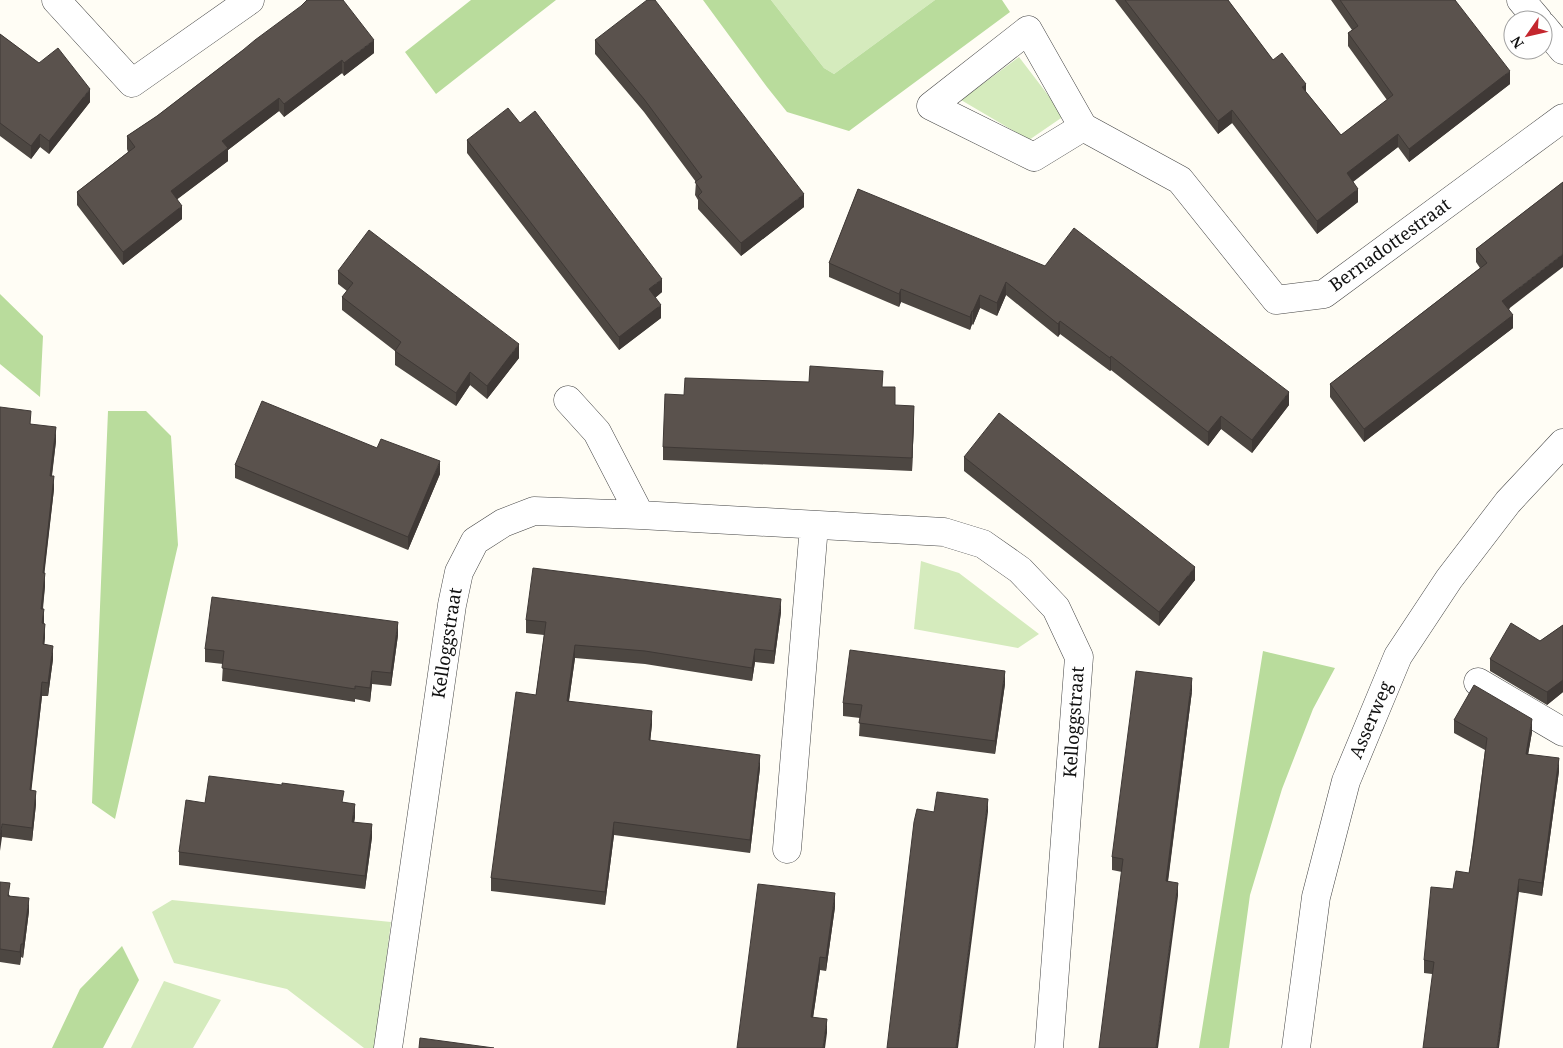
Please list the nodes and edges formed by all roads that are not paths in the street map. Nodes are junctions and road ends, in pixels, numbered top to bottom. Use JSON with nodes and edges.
{"nodes":[{"id":1,"x":56,"y":0,"type":"edge"},
{"id":2,"x":250,"y":0,"type":"edge"},
{"id":3,"x":1521,"y":0,"type":"edge"},
{"id":4,"x":1530,"y":10,"type":"edge"},
{"id":5,"x":1553,"y":38,"type":"edge"},
{"id":6,"x":1563,"y":50,"type":"edge"},
{"id":7,"x":1563,"y":118,"type":"edge"},
{"id":8,"x":1083,"y":127,"type":"junction"},
{"id":9,"x":568,"y":400,"type":"dead end"},
{"id":10,"x":1563,"y":443,"type":"edge"},
{"id":11,"x":640,"y":515,"type":"junction"},
{"id":12,"x":814,"y":526,"type":"junction"},
{"id":13,"x":1478,"y":682,"type":"dead end"},
{"id":14,"x":1563,"y":732,"type":"edge"},
{"id":15,"x":787,"y":849,"type":"dead end"},
{"id":16,"x":388,"y":1048,"type":"edge"},
{"id":17,"x":1049,"y":1048,"type":"edge"},
{"id":18,"x":1296,"y":1048,"type":"edge"}],
"edges":[{"from":1,"to":2,"type":"street"},
{"from":3,"to":4,"type":"street"},
{"from":5,"to":6,"type":"street"},
{"from":7,"to":8,"type":"street","name":"Bernadottestraat"},
{"from":8,"to":8,"type":"street"},
{"from":9,"to":11,"type":"street"},
{"from":10,"to":18,"type":"street","name":"Asserweg"},
{"from":11,"to":12,"type":"street","name":"Kelloggstraat"},
{"from":11,"to":16,"type":"street","name":"Kelloggstraat"},
{"from":12,"to":15,"type":"street"},
{"from":12,"to":17,"type":"street","name":"Kelloggstraat"},
{"from":13,"to":14,"type":"street"}]}
